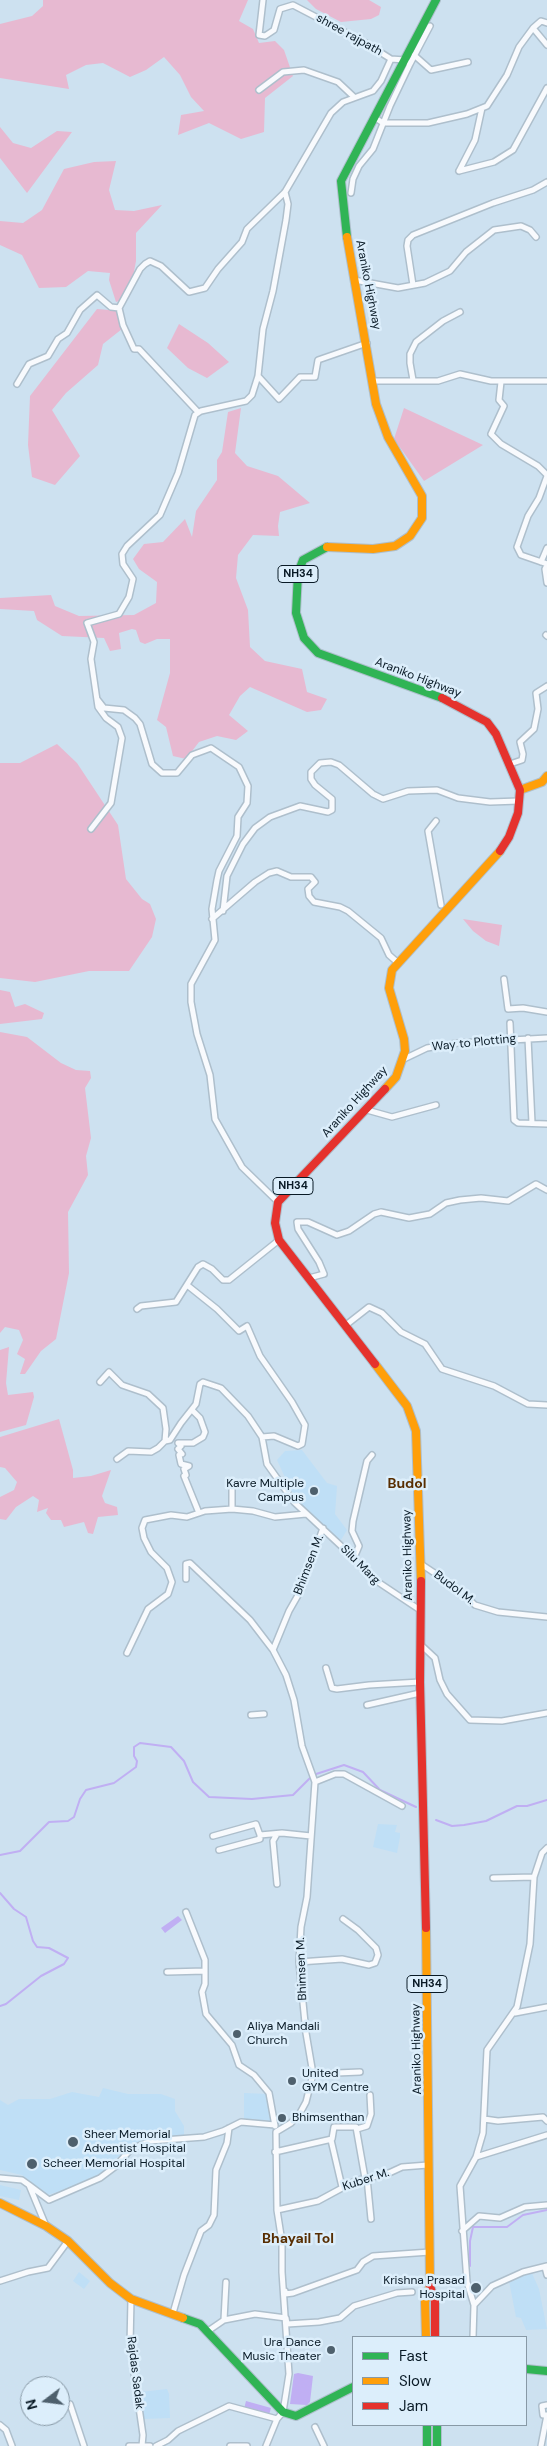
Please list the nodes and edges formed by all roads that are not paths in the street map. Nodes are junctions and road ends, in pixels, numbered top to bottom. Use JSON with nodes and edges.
{"nodes":[{"id":1,"x":263,"y":0,"type":"edge"},
{"id":2,"x":436,"y":0,"type":"edge"},
{"id":3,"x":547,"y":22,"type":"edge"},
{"id":4,"x":430,"y":26,"type":"dead end"},
{"id":5,"x":533,"y":28,"type":"junction"},
{"id":6,"x":547,"y":45,"type":"edge"},
{"id":7,"x":414,"y":55,"type":"junction"},
{"id":8,"x":391,"y":60,"type":"junction"},
{"id":9,"x":408,"y":62,"type":"junction"},
{"id":10,"x":468,"y":62,"type":"dead end"},
{"id":11,"x":547,"y":88,"type":"edge"},
{"id":12,"x":259,"y":90,"type":"dead end"},
{"id":13,"x":354,"y":97,"type":"junction"},
{"id":14,"x":482,"y":108,"type":"junction"},
{"id":15,"x":373,"y":117,"type":"junction"},
{"id":16,"x":383,"y":123,"type":"junction"},
{"id":17,"x":547,"y":182,"type":"edge"},
{"id":18,"x":285,"y":192,"type":"junction"},
{"id":19,"x":351,"y":193,"type":"dead end"},
{"id":20,"x":536,"y":237,"type":"dead end"},
{"id":21,"x":354,"y":280,"type":"junction"},
{"id":22,"x":412,"y":285,"type":"junction"},
{"id":23,"x":119,"y":308,"type":"junction"},
{"id":24,"x":460,"y":312,"type":"dead end"},
{"id":25,"x":367,"y":343,"type":"junction"},
{"id":26,"x":258,"y":376,"type":"junction"},
{"id":27,"x":413,"y":380,"type":"junction"},
{"id":28,"x":372,"y":381,"type":"junction"},
{"id":29,"x":547,"y":381,"type":"edge"},
{"id":30,"x":501,"y":382,"type":"junction"},
{"id":31,"x":16,"y":384,"type":"dead end"},
{"id":32,"x":198,"y":412,"type":"junction"},
{"id":33,"x":547,"y":476,"type":"edge"},
{"id":34,"x":547,"y":548,"type":"edge"},
{"id":35,"x":545,"y":564,"type":"edge"},
{"id":36,"x":547,"y":583,"type":"edge"},
{"id":37,"x":547,"y":686,"type":"edge"},
{"id":38,"x":96,"y":696,"type":"junction"},
{"id":39,"x":510,"y":764,"type":"junction"},
{"id":40,"x":545,"y":782,"type":"edge"},
{"id":41,"x":520,"y":790,"type":"junction"},
{"id":42,"x":519,"y":801,"type":"junction"},
{"id":43,"x":436,"y":821,"type":"dead end"},
{"id":44,"x":91,"y":829,"type":"dead end"},
{"id":45,"x":441,"y":905,"type":"dead end"},
{"id":46,"x":223,"y":911,"type":"junction"},
{"id":47,"x":212,"y":919,"type":"junction"},
{"id":48,"x":397,"y":962,"type":"junction"},
{"id":49,"x":504,"y":978,"type":"dead end"},
{"id":50,"x":547,"y":1012,"type":"edge"},
{"id":51,"x":510,"y":1023,"type":"dead end"},
{"id":52,"x":528,"y":1038,"type":"junction"},
{"id":53,"x":547,"y":1038,"type":"edge"},
{"id":54,"x":511,"y":1039,"type":"junction"},
{"id":55,"x":403,"y":1059,"type":"junction"},
{"id":56,"x":436,"y":1105,"type":"dead end"},
{"id":57,"x":367,"y":1110,"type":"junction"},
{"id":58,"x":532,"y":1123,"type":"junction"},
{"id":59,"x":547,"y":1124,"type":"edge"},
{"id":60,"x":547,"y":1190,"type":"edge"},
{"id":61,"x":278,"y":1202,"type":"junction"},
{"id":62,"x":279,"y":1240,"type":"junction"},
{"id":63,"x":308,"y":1278,"type":"junction"},
{"id":64,"x":187,"y":1285,"type":"junction"},
{"id":65,"x":137,"y":1309,"type":"dead end"},
{"id":66,"x":346,"y":1325,"type":"junction"},
{"id":67,"x":100,"y":1382,"type":"dead end"},
{"id":68,"x":547,"y":1405,"type":"edge"},
{"id":69,"x":192,"y":1410,"type":"junction"},
{"id":70,"x":262,"y":1437,"type":"junction"},
{"id":71,"x":165,"y":1442,"type":"junction"},
{"id":72,"x":372,"y":1455,"type":"dead end"},
{"id":73,"x":117,"y":1459,"type":"dead end"},
{"id":74,"x":232,"y":1486,"type":"dead end"},
{"id":75,"x":232,"y":1509,"type":"junction"},
{"id":76,"x":199,"y":1513,"type":"junction"},
{"id":77,"x":306,"y":1514,"type":"junction"},
{"id":78,"x":323,"y":1528,"type":"junction"},
{"id":79,"x":354,"y":1558,"type":"junction"},
{"id":80,"x":421,"y":1564,"type":"junction"},
{"id":81,"x":186,"y":1579,"type":"dead end"},
{"id":82,"x":420,"y":1610,"type":"junction"},
{"id":83,"x":547,"y":1617,"type":"edge"},
{"id":84,"x":420,"y":1644,"type":"junction"},
{"id":85,"x":273,"y":1650,"type":"junction"},
{"id":86,"x":127,"y":1654,"type":"dead end"},
{"id":87,"x":326,"y":1668,"type":"dead end"},
{"id":88,"x":420,"y":1682,"type":"junction"},
{"id":89,"x":420,"y":1693,"type":"junction"},
{"id":90,"x":367,"y":1705,"type":"dead end"},
{"id":91,"x":547,"y":1713,"type":"edge"},
{"id":92,"x":264,"y":1714,"type":"dead end"},
{"id":93,"x":251,"y":1716,"type":"dead end"},
{"id":94,"x":315,"y":1782,"type":"junction"},
{"id":95,"x":402,"y":1806,"type":"dead end"},
{"id":96,"x":277,"y":1834,"type":"junction"},
{"id":97,"x":260,"y":1835,"type":"junction"},
{"id":98,"x":213,"y":1836,"type":"dead end"},
{"id":99,"x":311,"y":1836,"type":"junction"},
{"id":100,"x":547,"y":1848,"type":"edge"},
{"id":101,"x":219,"y":1850,"type":"dead end"},
{"id":102,"x":493,"y":1878,"type":"dead end"},
{"id":103,"x":534,"y":1878,"type":"junction"},
{"id":104,"x":277,"y":1884,"type":"dead end"},
{"id":105,"x":186,"y":1912,"type":"dead end"},
{"id":106,"x":343,"y":1919,"type":"dead end"},
{"id":107,"x":299,"y":1962,"type":"junction"},
{"id":108,"x":205,"y":1971,"type":"junction"},
{"id":109,"x":166,"y":1972,"type":"dead end"},
{"id":110,"x":547,"y":2007,"type":"edge"},
{"id":111,"x":514,"y":2012,"type":"junction"},
{"id":112,"x":360,"y":2072,"type":"dead end"},
{"id":113,"x":314,"y":2074,"type":"junction"},
{"id":114,"x":370,"y":2095,"type":"dead end"},
{"id":115,"x":484,"y":2120,"type":"junction"},
{"id":116,"x":547,"y":2121,"type":"edge"},
{"id":117,"x":275,"y":2124,"type":"junction"},
{"id":118,"x":228,"y":2128,"type":"junction"},
{"id":119,"x":357,"y":2129,"type":"junction"},
{"id":120,"x":276,"y":2132,"type":"junction"},
{"id":121,"x":547,"y":2135,"type":"edge"},
{"id":122,"x":331,"y":2140,"type":"junction"},
{"id":123,"x":275,"y":2152,"type":"junction"},
{"id":124,"x":476,"y":2157,"type":"junction"},
{"id":125,"x":428,"y":2165,"type":"junction"},
{"id":126,"x":0,"y":2178,"type":"edge"},
{"id":127,"x":366,"y":2178,"type":"junction"},
{"id":128,"x":29,"y":2185,"type":"junction"},
{"id":129,"x":342,"y":2188,"type":"junction"},
{"id":130,"x":0,"y":2203,"type":"edge"},
{"id":131,"x":547,"y":2204,"type":"edge"},
{"id":132,"x":277,"y":2210,"type":"junction"},
{"id":133,"x":371,"y":2219,"type":"dead end"},
{"id":134,"x":46,"y":2226,"type":"junction"},
{"id":135,"x":462,"y":2231,"type":"junction"},
{"id":136,"x":68,"y":2241,"type":"junction"},
{"id":137,"x":430,"y":2252,"type":"junction"},
{"id":138,"x":546,"y":2266,"type":"edge"},
{"id":139,"x":547,"y":2275,"type":"edge"},
{"id":140,"x":0,"y":2281,"type":"edge"},
{"id":141,"x":226,"y":2282,"type":"dead end"},
{"id":142,"x":284,"y":2284,"type":"junction"},
{"id":143,"x":430,"y":2286,"type":"junction"},
{"id":144,"x":412,"y":2292,"type":"dead end"},
{"id":145,"x":132,"y":2299,"type":"junction"},
{"id":146,"x":474,"y":2305,"type":"junction"},
{"id":147,"x":173,"y":2313,"type":"junction"},
{"id":148,"x":286,"y":2318,"type":"junction"},
{"id":149,"x":224,"y":2320,"type":"junction"},
{"id":150,"x":208,"y":2331,"type":"junction"},
{"id":151,"x":426,"y":2336,"type":"edge"},
{"id":152,"x":435,"y":2336,"type":"edge"},
{"id":153,"x":473,"y":2336,"type":"edge"},
{"id":154,"x":527,"y":2369,"type":"edge"},
{"id":155,"x":547,"y":2371,"type":"edge"},
{"id":156,"x":352,"y":2388,"type":"edge"},
{"id":157,"x":70,"y":2404,"type":"dead end"},
{"id":158,"x":547,"y":2404,"type":"edge"},
{"id":159,"x":283,"y":2412,"type":"junction"},
{"id":160,"x":277,"y":2419,"type":"junction"},
{"id":161,"x":0,"y":2424,"type":"edge"},
{"id":162,"x":427,"y":2426,"type":"edge"},
{"id":163,"x":437,"y":2426,"type":"edge"},
{"id":164,"x":315,"y":2427,"type":"dead end"},
{"id":165,"x":546,"y":2429,"type":"edge"},
{"id":166,"x":12,"y":2446,"type":"edge"},
{"id":167,"x":84,"y":2446,"type":"edge"},
{"id":168,"x":129,"y":2446,"type":"edge"},
{"id":169,"x":142,"y":2446,"type":"edge"},
{"id":170,"x":150,"y":2446,"type":"edge"},
{"id":171,"x":156,"y":2446,"type":"edge"},
{"id":172,"x":230,"y":2446,"type":"edge"},
{"id":173,"x":247,"y":2446,"type":"edge"},
{"id":174,"x":266,"y":2446,"type":"edge"},
{"id":175,"x":324,"y":2446,"type":"edge"},
{"id":176,"x":427,"y":2446,"type":"edge"},
{"id":177,"x":437,"y":2446,"type":"edge"},
{"id":178,"x":541,"y":2446,"type":"edge"}],
"edges":[{"from":1,"to":8,"type":"street","name":"shree rajpath"},
{"from":2,"to":9,"type":"main road","name":"Araniko Highway","number":"NH34"},
{"from":3,"to":5,"type":"street"},
{"from":4,"to":7,"type":"street"},
{"from":5,"to":6,"type":"street"},
{"from":5,"to":14,"type":"street"},
{"from":7,"to":9,"type":"street"},
{"from":7,"to":10,"type":"street"},
{"from":8,"to":9,"type":"street","name":"shree rajpath"},
{"from":8,"to":13,"type":"street"},
{"from":9,"to":15,"type":"main road","name":"Araniko Highway","number":"NH34"},
{"from":9,"to":16,"type":"street"},
{"from":11,"to":14,"type":"street"},
{"from":12,"to":13,"type":"street"},
{"from":13,"to":18,"type":"street"},
{"from":14,"to":16,"type":"street"},
{"from":15,"to":16,"type":"street"},
{"from":15,"to":21,"type":"main road","name":"Araniko Highway","number":"NH34"},
{"from":16,"to":19,"type":"street"},
{"from":17,"to":22,"type":"street"},
{"from":18,"to":23,"type":"street"},
{"from":18,"to":26,"type":"street"},
{"from":20,"to":22,"type":"street"},
{"from":21,"to":22,"type":"street"},
{"from":21,"to":25,"type":"main road","name":"Araniko Highway","number":"NH34"},
{"from":23,"to":31,"type":"street"},
{"from":23,"to":32,"type":"street"},
{"from":24,"to":27,"type":"street"},
{"from":25,"to":26,"type":"street"},
{"from":25,"to":28,"type":"main road","name":"Araniko Highway","number":"NH34"},
{"from":26,"to":32,"type":"street"},
{"from":27,"to":28,"type":"street"},
{"from":27,"to":30,"type":"street"},
{"from":28,"to":39,"type":"main road","name":"Araniko Highway","number":"NH34"},
{"from":29,"to":30,"type":"street"},
{"from":30,"to":33,"type":"street"},
{"from":32,"to":38,"type":"street"},
{"from":33,"to":35,"type":"street"},
{"from":34,"to":35,"type":"street"},
{"from":35,"to":36,"type":"street"},
{"from":37,"to":39,"type":"street"},
{"from":38,"to":44,"type":"street"},
{"from":38,"to":47,"type":"street"},
{"from":39,"to":41,"type":"main road","name":"Araniko Highway","number":"NH34"},
{"from":40,"to":41,"type":"main road"},
{"from":41,"to":42,"type":"main road","name":"Araniko Highway","number":"NH34"},
{"from":42,"to":46,"type":"street"},
{"from":42,"to":48,"type":"main road","name":"Araniko Highway","number":"NH34"},
{"from":43,"to":45,"type":"street"},
{"from":46,"to":47,"type":"street"},
{"from":46,"to":48,"type":"street"},
{"from":47,"to":61,"type":"street"},
{"from":48,"to":55,"type":"main road","name":"Araniko Highway","number":"NH34"},
{"from":49,"to":50,"type":"street"},
{"from":51,"to":54,"type":"street"},
{"from":52,"to":53,"type":"street","name":"Way to Plotting"},
{"from":52,"to":54,"type":"street","name":"Way to Plotting"},
{"from":52,"to":58,"type":"street"},
{"from":54,"to":55,"type":"street","name":"Way to Plotting"},
{"from":54,"to":58,"type":"street"},
{"from":55,"to":57,"type":"main road","name":"Araniko Highway","number":"NH34"},
{"from":56,"to":57,"type":"street"},
{"from":57,"to":61,"type":"main road","name":"Araniko Highway","number":"NH34"},
{"from":58,"to":59,"type":"street"},
{"from":60,"to":63,"type":"street"},
{"from":61,"to":62,"type":"main road","number":"NH34"},
{"from":62,"to":63,"type":"main road","name":"Araniko Highway","number":"NH34"},
{"from":62,"to":64,"type":"street"},
{"from":63,"to":66,"type":"main road","name":"Araniko Highway","number":"NH34"},
{"from":64,"to":65,"type":"street"},
{"from":64,"to":70,"type":"street"},
{"from":66,"to":68,"type":"street"},
{"from":66,"to":80,"type":"main road","name":"Araniko Highway","number":"NH34"},
{"from":67,"to":71,"type":"street"},
{"from":69,"to":70,"type":"street","name":"Silu Marg"},
{"from":69,"to":71,"type":"street"},
{"from":69,"to":76,"type":"street"},
{"from":70,"to":77,"type":"street","name":"Silu Marg"},
{"from":71,"to":73,"type":"street"},
{"from":72,"to":79,"type":"street"},
{"from":74,"to":75,"type":"street"},
{"from":75,"to":76,"type":"street"},
{"from":75,"to":77,"type":"street"},
{"from":76,"to":86,"type":"street"},
{"from":77,"to":78,"type":"street","name":"Silu Marg"},
{"from":78,"to":79,"type":"street","name":"Silu Marg"},
{"from":78,"to":85,"type":"street","name":"Bhimsen M."},
{"from":79,"to":82,"type":"street","name":"Silu Marg"},
{"from":80,"to":82,"type":"main road","name":"Araniko Highway","number":"NH34"},
{"from":80,"to":83,"type":"street","name":"Budol M."},
{"from":81,"to":85,"type":"street"},
{"from":82,"to":84,"type":"main road","name":"Araniko Highway","number":"NH34"},
{"from":84,"to":88,"type":"main road","name":"Araniko Highway","number":"NH34"},
{"from":84,"to":91,"type":"street"},
{"from":85,"to":94,"type":"street","name":"Bhimsen M."},
{"from":87,"to":88,"type":"street"},
{"from":88,"to":89,"type":"main road","name":"Araniko Highway","number":"NH34"},
{"from":89,"to":90,"type":"street"},
{"from":89,"to":125,"type":"main road","name":"Araniko Highway","number":"NH34"},
{"from":92,"to":93,"type":"street"},
{"from":94,"to":95,"type":"street"},
{"from":94,"to":99,"type":"street","name":"Bhimsen M."},
{"from":96,"to":97,"type":"street"},
{"from":96,"to":99,"type":"street"},
{"from":96,"to":104,"type":"street"},
{"from":97,"to":98,"type":"street"},
{"from":97,"to":101,"type":"street"},
{"from":99,"to":107,"type":"street","name":"Bhimsen M."},
{"from":100,"to":103,"type":"street"},
{"from":102,"to":103,"type":"street"},
{"from":103,"to":111,"type":"street"},
{"from":105,"to":108,"type":"street"},
{"from":106,"to":107,"type":"street"},
{"from":107,"to":113,"type":"street","name":"Bhimsen M."},
{"from":108,"to":109,"type":"street"},
{"from":108,"to":117,"type":"street"},
{"from":110,"to":111,"type":"street"},
{"from":111,"to":115,"type":"street"},
{"from":112,"to":113,"type":"street"},
{"from":113,"to":120,"type":"street","name":"Bhimsen M."},
{"from":114,"to":119,"type":"street"},
{"from":115,"to":116,"type":"street"},
{"from":115,"to":124,"type":"street"},
{"from":117,"to":118,"type":"street"},
{"from":117,"to":120,"type":"street"},
{"from":118,"to":128,"type":"street"},
{"from":118,"to":147,"type":"street"},
{"from":119,"to":122,"type":"street"},
{"from":119,"to":127,"type":"street"},
{"from":120,"to":123,"type":"street"},
{"from":121,"to":124,"type":"street"},
{"from":122,"to":123,"type":"street"},
{"from":122,"to":129,"type":"street"},
{"from":123,"to":132,"type":"street"},
{"from":124,"to":135,"type":"street"},
{"from":125,"to":127,"type":"street","name":"Kuber M."},
{"from":125,"to":137,"type":"main road","name":"Araniko Highway","number":"NH34"},
{"from":126,"to":128,"type":"street"},
{"from":127,"to":129,"type":"street","name":"Kuber M."},
{"from":127,"to":133,"type":"street"},
{"from":128,"to":134,"type":"street"},
{"from":129,"to":132,"type":"street","name":"Kuber M."},
{"from":130,"to":134,"type":"main road"},
{"from":131,"to":135,"type":"street"},
{"from":132,"to":142,"type":"street"},
{"from":134,"to":136,"type":"main road"},
{"from":135,"to":146,"type":"street"},
{"from":136,"to":140,"type":"street"},
{"from":136,"to":145,"type":"main road"},
{"from":137,"to":142,"type":"street"},
{"from":137,"to":143,"type":"main road","name":"Araniko Highway","number":"NH34"},
{"from":138,"to":139,"type":"street"},
{"from":138,"to":146,"type":"street"},
{"from":141,"to":149,"type":"street"},
{"from":142,"to":148,"type":"street"},
{"from":143,"to":151,"type":"main road","name":"Araniko Highway","number":"NH34"},
{"from":143,"to":152,"type":"main road","name":"Araniko Highway","number":"NH34"},
{"from":144,"to":148,"type":"street"},
{"from":145,"to":147,"type":"main road"},
{"from":145,"to":169,"type":"street","name":"Rajdas Sadak"},
{"from":146,"to":153,"type":"street"},
{"from":147,"to":150,"type":"main road"},
{"from":148,"to":149,"type":"street"},
{"from":148,"to":159,"type":"street"},
{"from":149,"to":150,"type":"street"},
{"from":150,"to":159,"type":"main road"},
{"from":154,"to":155,"type":"main road"},
{"from":156,"to":159,"type":"main road"},
{"from":157,"to":167,"type":"street"},
{"from":158,"to":165,"type":"street"},
{"from":159,"to":160,"type":"street"},
{"from":160,"to":171,"type":"street"},
{"from":160,"to":174,"type":"street"},
{"from":161,"to":166,"type":"street"},
{"from":162,"to":176,"type":"main road"},
{"from":163,"to":177,"type":"main road"},
{"from":164,"to":175,"type":"street"},
{"from":165,"to":178,"type":"street"},
{"from":168,"to":169,"type":"street"},
{"from":169,"to":170,"type":"street"},
{"from":172,"to":173,"type":"street"}]}
